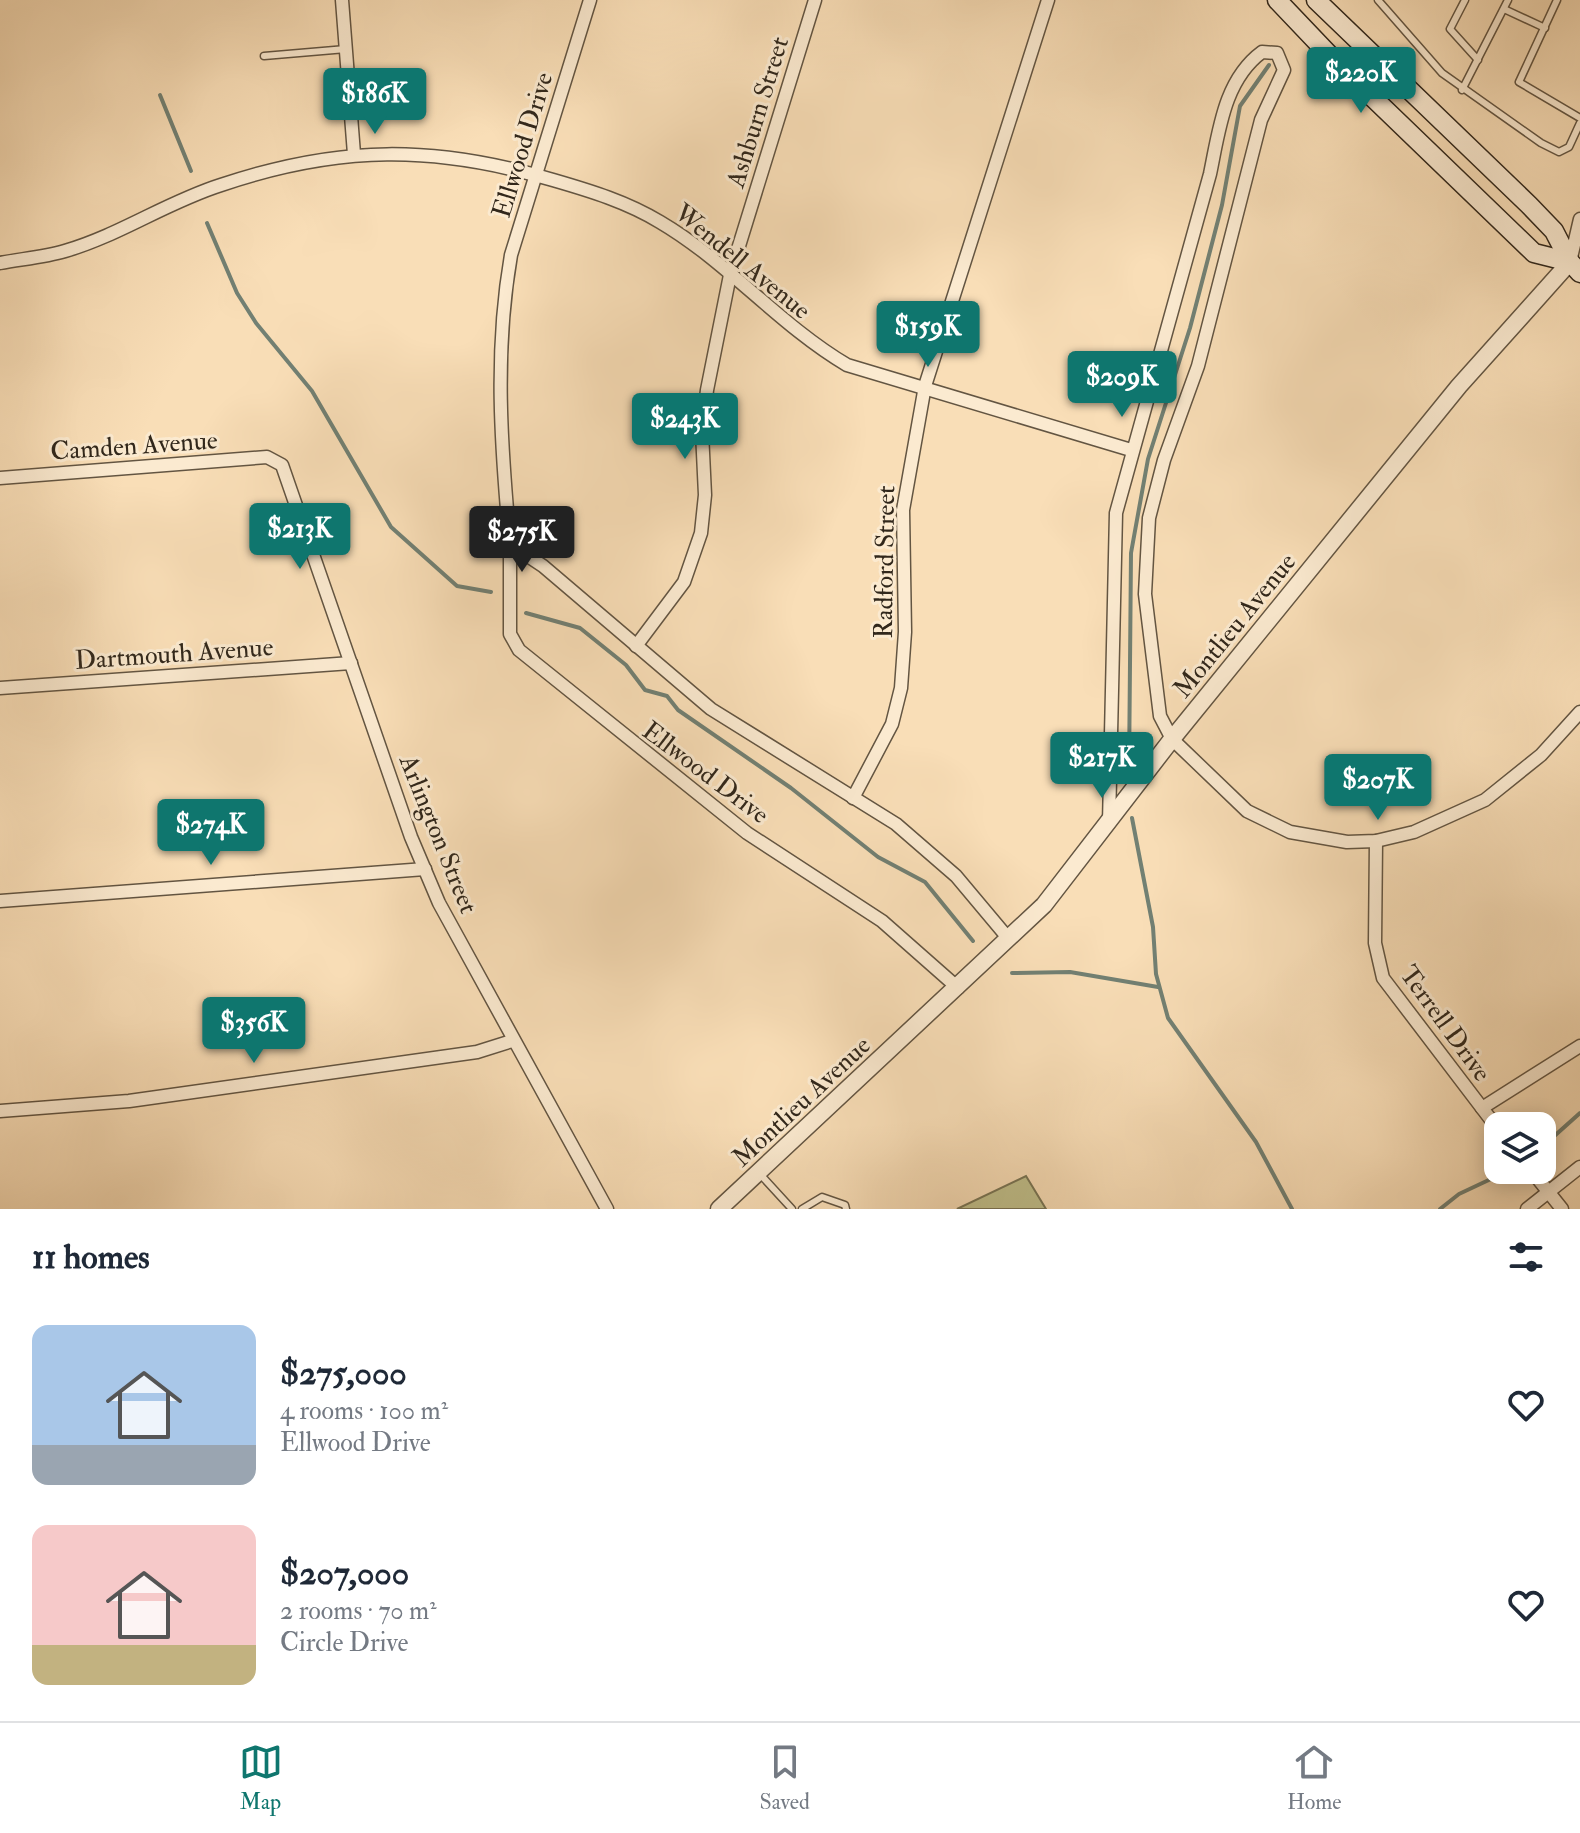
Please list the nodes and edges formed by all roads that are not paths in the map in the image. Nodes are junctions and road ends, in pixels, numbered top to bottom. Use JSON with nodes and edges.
{"nodes":[{"id":1,"x":342,"y":0,"type":"edge"},
{"id":2,"x":590,"y":0,"type":"edge"},
{"id":3,"x":815,"y":0,"type":"edge"},
{"id":4,"x":1048,"y":0,"type":"edge"},
{"id":5,"x":1277,"y":0,"type":"edge"},
{"id":6,"x":1316,"y":0,"type":"edge"},
{"id":7,"x":1378,"y":0,"type":"edge"},
{"id":8,"x":1465,"y":0,"type":"edge"},
{"id":9,"x":1508,"y":0,"type":"edge"},
{"id":10,"x":1557,"y":0,"type":"edge"},
{"id":11,"x":1504,"y":9,"type":"junction"},
{"id":12,"x":1545,"y":28,"type":"junction"},
{"id":13,"x":346,"y":49,"type":"junction"},
{"id":14,"x":264,"y":56,"type":"dead end"},
{"id":15,"x":1478,"y":60,"type":"junction"},
{"id":16,"x":1462,"y":90,"type":"junction"},
{"id":17,"x":1580,"y":121,"type":"edge"},
{"id":18,"x":354,"y":154,"type":"junction"},
{"id":19,"x":535,"y":175,"type":"junction"},
{"id":20,"x":1580,"y":219,"type":"edge"},
{"id":21,"x":0,"y":263,"type":"edge"},
{"id":22,"x":1577,"y":264,"type":"edge"},
{"id":23,"x":730,"y":275,"type":"junction"},
{"id":24,"x":925,"y":386,"type":"junction"},
{"id":25,"x":1131,"y":450,"type":"junction"},
{"id":26,"x":271,"y":459,"type":"joint"},
{"id":27,"x":0,"y":478,"type":"edge"},
{"id":28,"x":510,"y":544,"type":"junction"},
{"id":29,"x":636,"y":646,"type":"junction"},
{"id":30,"x":351,"y":663,"type":"junction"},
{"id":31,"x":0,"y":688,"type":"edge"},
{"id":32,"x":1580,"y":712,"type":"edge"},
{"id":33,"x":1172,"y":739,"type":"junction"},
{"id":34,"x":853,"y":798,"type":"junction"},
{"id":35,"x":1109,"y":824,"type":"junction"},
{"id":36,"x":1376,"y":841,"type":"junction"},
{"id":37,"x":425,"y":869,"type":"junction"},
{"id":38,"x":0,"y":901,"type":"edge"},
{"id":39,"x":1008,"y":938,"type":"junction"},
{"id":40,"x":958,"y":988,"type":"junction"},
{"id":41,"x":512,"y":1041,"type":"junction"},
{"id":42,"x":1580,"y":1046,"type":"edge"},
{"id":43,"x":1482,"y":1108,"type":"junction"},
{"id":44,"x":0,"y":1111,"type":"edge"},
{"id":45,"x":1485,"y":1112,"type":"edge"},
{"id":46,"x":1580,"y":1167,"type":"edge"},
{"id":47,"x":759,"y":1173,"type":"junction"},
{"id":48,"x":1542,"y":1184,"type":"edge"},
{"id":49,"x":1548,"y":1191,"type":"junction"},
{"id":50,"x":607,"y":1209,"type":"edge"},
{"id":51,"x":719,"y":1209,"type":"edge"},
{"id":52,"x":792,"y":1209,"type":"edge"},
{"id":53,"x":802,"y":1209,"type":"edge"},
{"id":54,"x":846,"y":1209,"type":"edge"},
{"id":55,"x":1527,"y":1209,"type":"edge"},
{"id":56,"x":1562,"y":1209,"type":"edge"}],
"edges":[{"from":1,"to":13,"type":"street"},
{"from":2,"to":19,"type":"street","name":"Ellwood Drive"},
{"from":3,"to":23,"type":"street","name":"Ashburn Street"},
{"from":4,"to":24,"type":"street","name":"Radford Street"},
{"from":5,"to":22,"type":"main road"},
{"from":6,"to":22,"type":"main road"},
{"from":7,"to":16,"type":"lane"},
{"from":8,"to":15,"type":"lane"},
{"from":9,"to":11,"type":"lane"},
{"from":10,"to":12,"type":"lane"},
{"from":11,"to":12,"type":"lane"},
{"from":11,"to":15,"type":"lane"},
{"from":12,"to":17,"type":"lane"},
{"from":13,"to":14,"type":"lane"},
{"from":13,"to":18,"type":"street"},
{"from":15,"to":16,"type":"lane"},
{"from":16,"to":17,"type":"lane"},
{"from":18,"to":19,"type":"street","name":"Wendell Avenue"},
{"from":18,"to":21,"type":"street","name":"Wendell Avenue"},
{"from":19,"to":23,"type":"street","name":"Wendell Avenue"},
{"from":19,"to":28,"type":"street","name":"Ellwood Drive"},
{"from":20,"to":22,"type":"street"},
{"from":22,"to":33,"type":"street","name":"Montlieu Avenue"},
{"from":23,"to":24,"type":"street","name":"Wendell Avenue"},
{"from":23,"to":29,"type":"street","name":"Ashburn Street"},
{"from":24,"to":25,"type":"street","name":"Wendell Avenue"},
{"from":24,"to":34,"type":"street","name":"Radford Street"},
{"from":25,"to":33,"type":"street"},
{"from":25,"to":35,"type":"street"},
{"from":26,"to":27,"type":"street","name":"Camden Avenue"},
{"from":26,"to":30,"type":"street","name":"Arlington Street"},
{"from":28,"to":29,"type":"street","name":"Ellwood Drive"},
{"from":28,"to":40,"type":"street","name":"Ellwood Drive"},
{"from":29,"to":34,"type":"street","name":"Ellwood Drive"},
{"from":30,"to":31,"type":"street","name":"Dartmouth Avenue"},
{"from":30,"to":37,"type":"street","name":"Arlington Street"},
{"from":32,"to":36,"type":"street"},
{"from":33,"to":35,"type":"street","name":"Montlieu Avenue"},
{"from":33,"to":36,"type":"street"},
{"from":34,"to":39,"type":"street","name":"Ellwood Drive"},
{"from":35,"to":39,"type":"street","name":"Montlieu Avenue"},
{"from":36,"to":43,"type":"street","name":"Terrell Drive"},
{"from":37,"to":38,"type":"street"},
{"from":37,"to":41,"type":"street","name":"Arlington Street"},
{"from":39,"to":40,"type":"street","name":"Montlieu Avenue"},
{"from":40,"to":47,"type":"street","name":"Montlieu Avenue"},
{"from":41,"to":44,"type":"street"},
{"from":41,"to":50,"type":"street","name":"Arlington Street"},
{"from":42,"to":43,"type":"street"},
{"from":43,"to":45,"type":"street","name":"Terrell Drive"},
{"from":46,"to":49,"type":"street"},
{"from":47,"to":51,"type":"street","name":"Montlieu Avenue"},
{"from":47,"to":52,"type":"lane"},
{"from":48,"to":49,"type":"street"},
{"from":49,"to":55,"type":"street"},
{"from":49,"to":56,"type":"street"},
{"from":53,"to":54,"type":"lane"}]}
